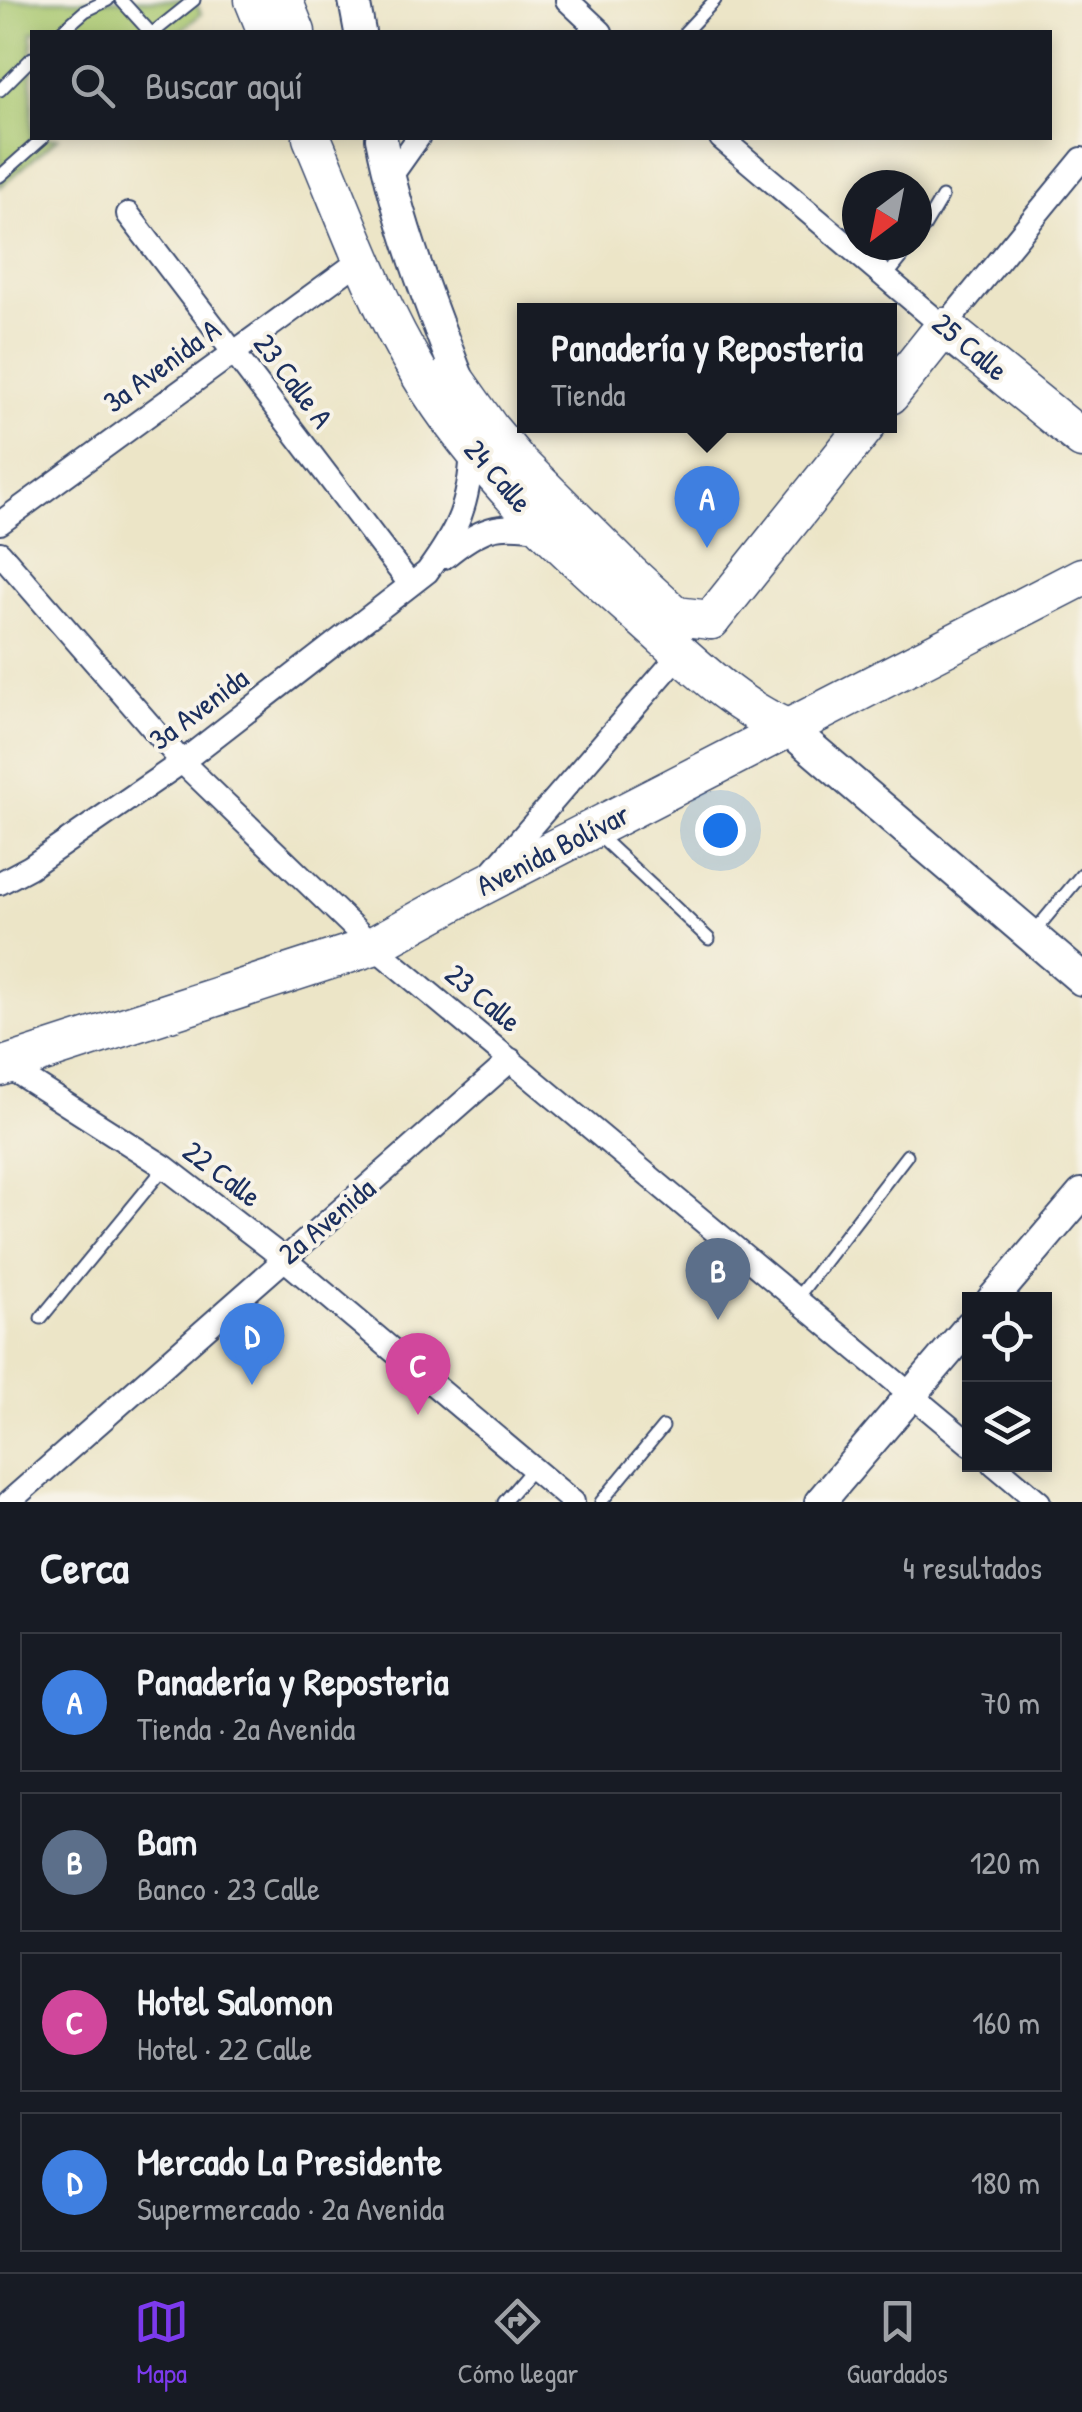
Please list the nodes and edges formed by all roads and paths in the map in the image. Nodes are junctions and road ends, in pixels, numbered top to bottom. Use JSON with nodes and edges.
{"nodes":[{"id":1,"x":108,"y":0,"type":"edge"},
{"id":2,"x":120,"y":0,"type":"edge"},
{"id":3,"x":194,"y":0,"type":"edge"},
{"id":4,"x":254,"y":0,"type":"edge"},
{"id":5,"x":283,"y":0,"type":"edge"},
{"id":6,"x":354,"y":0,"type":"edge"},
{"id":7,"x":568,"y":0,"type":"edge"},
{"id":8,"x":715,"y":0,"type":"edge"},
{"id":9,"x":63,"y":30,"type":"edge"},
{"id":10,"x":150,"y":30,"type":"edge"},
{"id":11,"x":155,"y":30,"type":"edge"},
{"id":12,"x":266,"y":30,"type":"edge"},
{"id":13,"x":295,"y":30,"type":"edge"},
{"id":14,"x":360,"y":30,"type":"edge"},
{"id":15,"x":599,"y":30,"type":"edge"},
{"id":16,"x":687,"y":30,"type":"edge"},
{"id":17,"x":30,"y":60,"type":"edge"},
{"id":18,"x":0,"y":90,"type":"edge"},
{"id":19,"x":41,"y":140,"type":"edge"},
{"id":20,"x":313,"y":140,"type":"edge"},
{"id":21,"x":337,"y":140,"type":"edge"},
{"id":22,"x":381,"y":140,"type":"edge"},
{"id":23,"x":417,"y":140,"type":"edge"},
{"id":24,"x":723,"y":140,"type":"edge"},
{"id":25,"x":1082,"y":159,"type":"edge"},
{"id":26,"x":0,"y":176,"type":"edge"},
{"id":27,"x":389,"y":178,"type":"junction"},
{"id":28,"x":942,"y":197,"type":"dead end"},
{"id":29,"x":128,"y":214,"type":"dead end"},
{"id":30,"x":932,"y":214,"type":"edge"},
{"id":31,"x":362,"y":258,"type":"junction"},
{"id":32,"x":901,"y":260,"type":"edge"},
{"id":33,"x":888,"y":276,"type":"junction"},
{"id":34,"x":944,"y":326,"type":"junction"},
{"id":35,"x":232,"y":351,"type":"junction"},
{"id":36,"x":897,"y":386,"type":"edge"},
{"id":37,"x":466,"y":398,"type":"junction"},
{"id":38,"x":860,"y":433,"type":"edge"},
{"id":39,"x":1082,"y":439,"type":"edge"},
{"id":40,"x":472,"y":450,"type":"junction"},
{"id":41,"x":0,"y":523,"type":"edge"},
{"id":42,"x":546,"y":530,"type":"junction"},
{"id":43,"x":0,"y":553,"type":"edge"},
{"id":44,"x":1082,"y":576,"type":"edge"},
{"id":45,"x":419,"y":578,"type":"junction"},
{"id":46,"x":711,"y":620,"type":"junction"},
{"id":47,"x":681,"y":652,"type":"junction"},
{"id":48,"x":789,"y":729,"type":"junction"},
{"id":49,"x":182,"y":762,"type":"junction"},
{"id":50,"x":592,"y":829,"type":"junction"},
{"id":51,"x":1082,"y":874,"type":"edge"},
{"id":52,"x":0,"y":882,"type":"edge"},
{"id":53,"x":478,"y":888,"type":"junction"},
{"id":54,"x":1032,"y":936,"type":"junction"},
{"id":55,"x":709,"y":939,"type":"dead end"},
{"id":56,"x":374,"y":946,"type":"junction"},
{"id":57,"x":1082,"y":979,"type":"edge"},
{"id":58,"x":511,"y":1060,"type":"junction"},
{"id":59,"x":3,"y":1066,"type":"edge"},
{"id":60,"x":907,"y":1155,"type":"dead end"},
{"id":61,"x":165,"y":1166,"type":"junction"},
{"id":62,"x":1082,"y":1194,"type":"edge"},
{"id":63,"x":283,"y":1258,"type":"junction"},
{"id":64,"x":999,"y":1292,"type":"edge"},
{"id":65,"x":796,"y":1299,"type":"junction"},
{"id":66,"x":41,"y":1318,"type":"dead end"},
{"id":67,"x":962,"y":1337,"type":"edge"},
{"id":68,"x":911,"y":1395,"type":"junction"},
{"id":69,"x":663,"y":1427,"type":"dead end"},
{"id":70,"x":962,"y":1432,"type":"edge"},
{"id":71,"x":533,"y":1468,"type":"junction"},
{"id":72,"x":1003,"y":1472,"type":"edge"},
{"id":73,"x":9,"y":1502,"type":"edge"},
{"id":74,"x":504,"y":1502,"type":"edge"},
{"id":75,"x":573,"y":1502,"type":"edge"},
{"id":76,"x":601,"y":1502,"type":"edge"},
{"id":77,"x":820,"y":1502,"type":"edge"},
{"id":78,"x":1039,"y":1502,"type":"edge"}],
"edges":[{"from":1,"to":9,"type":"lane"},
{"from":2,"to":10,"type":"lane"},
{"from":3,"to":11,"type":"lane"},
{"from":4,"to":12,"type":"main road"},
{"from":5,"to":13,"type":"main road"},
{"from":6,"to":14,"type":"street"},
{"from":7,"to":15,"type":"street"},
{"from":8,"to":16,"type":"lane"},
{"from":17,"to":18,"type":"lane"},
{"from":19,"to":26,"type":"lane"},
{"from":20,"to":31,"type":"main road","name":"24 Calle"},
{"from":21,"to":37,"type":"main road","name":"24 Calle"},
{"from":22,"to":27,"type":"street","name":"24 Calle"},
{"from":23,"to":27,"type":"street"},
{"from":24,"to":33,"type":"street","name":"25 Calle"},
{"from":25,"to":34,"type":"street"},
{"from":27,"to":37,"type":"street","name":"24 Calle"},
{"from":28,"to":30,"type":"lane"},
{"from":29,"to":35,"type":"street","name":"23 Calle A"},
{"from":31,"to":35,"type":"street","name":"3a Avenida A"},
{"from":31,"to":40,"type":"main road","name":"24 Calle"},
{"from":32,"to":33,"type":"lane"},
{"from":33,"to":34,"type":"street","name":"25 Calle"},
{"from":34,"to":36,"type":"main road"},
{"from":34,"to":39,"type":"main road","name":"25 Calle"},
{"from":35,"to":41,"type":"street","name":"3a Avenida A"},
{"from":35,"to":45,"type":"street","name":"23 Calle A"},
{"from":37,"to":40,"type":"main road"},
{"from":37,"to":46,"type":"main road","name":"24 Calle"},
{"from":38,"to":46,"type":"main road"},
{"from":40,"to":42,"type":"main road","name":"24 Calle"},
{"from":40,"to":45,"type":"street","name":"3a Avenida"},
{"from":42,"to":45,"type":"street","name":"3a Avenida"},
{"from":42,"to":47,"type":"main road","name":"24 Calle"},
{"from":43,"to":49,"type":"street","name":"23 Calle"},
{"from":44,"to":48,"type":"main road","name":"Avenida Bolívar"},
{"from":45,"to":49,"type":"street","name":"3a Avenida"},
{"from":46,"to":48,"type":"main road","name":"24 Calle"},
{"from":47,"to":48,"type":"main road","name":"24 Calle"},
{"from":47,"to":53,"type":"street"},
{"from":48,"to":50,"type":"main road","name":"Avenida Bolívar"},
{"from":48,"to":54,"type":"main road","name":"24 Calle"},
{"from":49,"to":52,"type":"street","name":"3a Avenida"},
{"from":49,"to":56,"type":"street","name":"23 Calle"},
{"from":50,"to":53,"type":"main road","name":"Avenida Bolívar"},
{"from":50,"to":55,"type":"lane"},
{"from":51,"to":54,"type":"lane"},
{"from":53,"to":56,"type":"main road","name":"Avenida Bolívar"},
{"from":54,"to":57,"type":"main road","name":"24 Calle"},
{"from":56,"to":58,"type":"street","name":"23 Calle"},
{"from":56,"to":59,"type":"main road","name":"Avenida Bolívar"},
{"from":58,"to":63,"type":"street","name":"2a Avenida"},
{"from":58,"to":65,"type":"street","name":"23 Calle"},
{"from":59,"to":61,"type":"street","name":"22 Calle"},
{"from":60,"to":65,"type":"lane"},
{"from":61,"to":63,"type":"street","name":"22 Calle"},
{"from":61,"to":66,"type":"lane"},
{"from":62,"to":64,"type":"street"},
{"from":63,"to":71,"type":"street","name":"22 Calle"},
{"from":63,"to":73,"type":"street","name":"2a Avenida"},
{"from":65,"to":68,"type":"street","name":"23 Calle"},
{"from":67,"to":68,"type":"street"},
{"from":68,"to":70,"type":"street","name":"23 Calle"},
{"from":68,"to":77,"type":"street"},
{"from":69,"to":76,"type":"lane"},
{"from":71,"to":74,"type":"lane"},
{"from":71,"to":75,"type":"street","name":"22 Calle"},
{"from":72,"to":78,"type":"street"}]}
